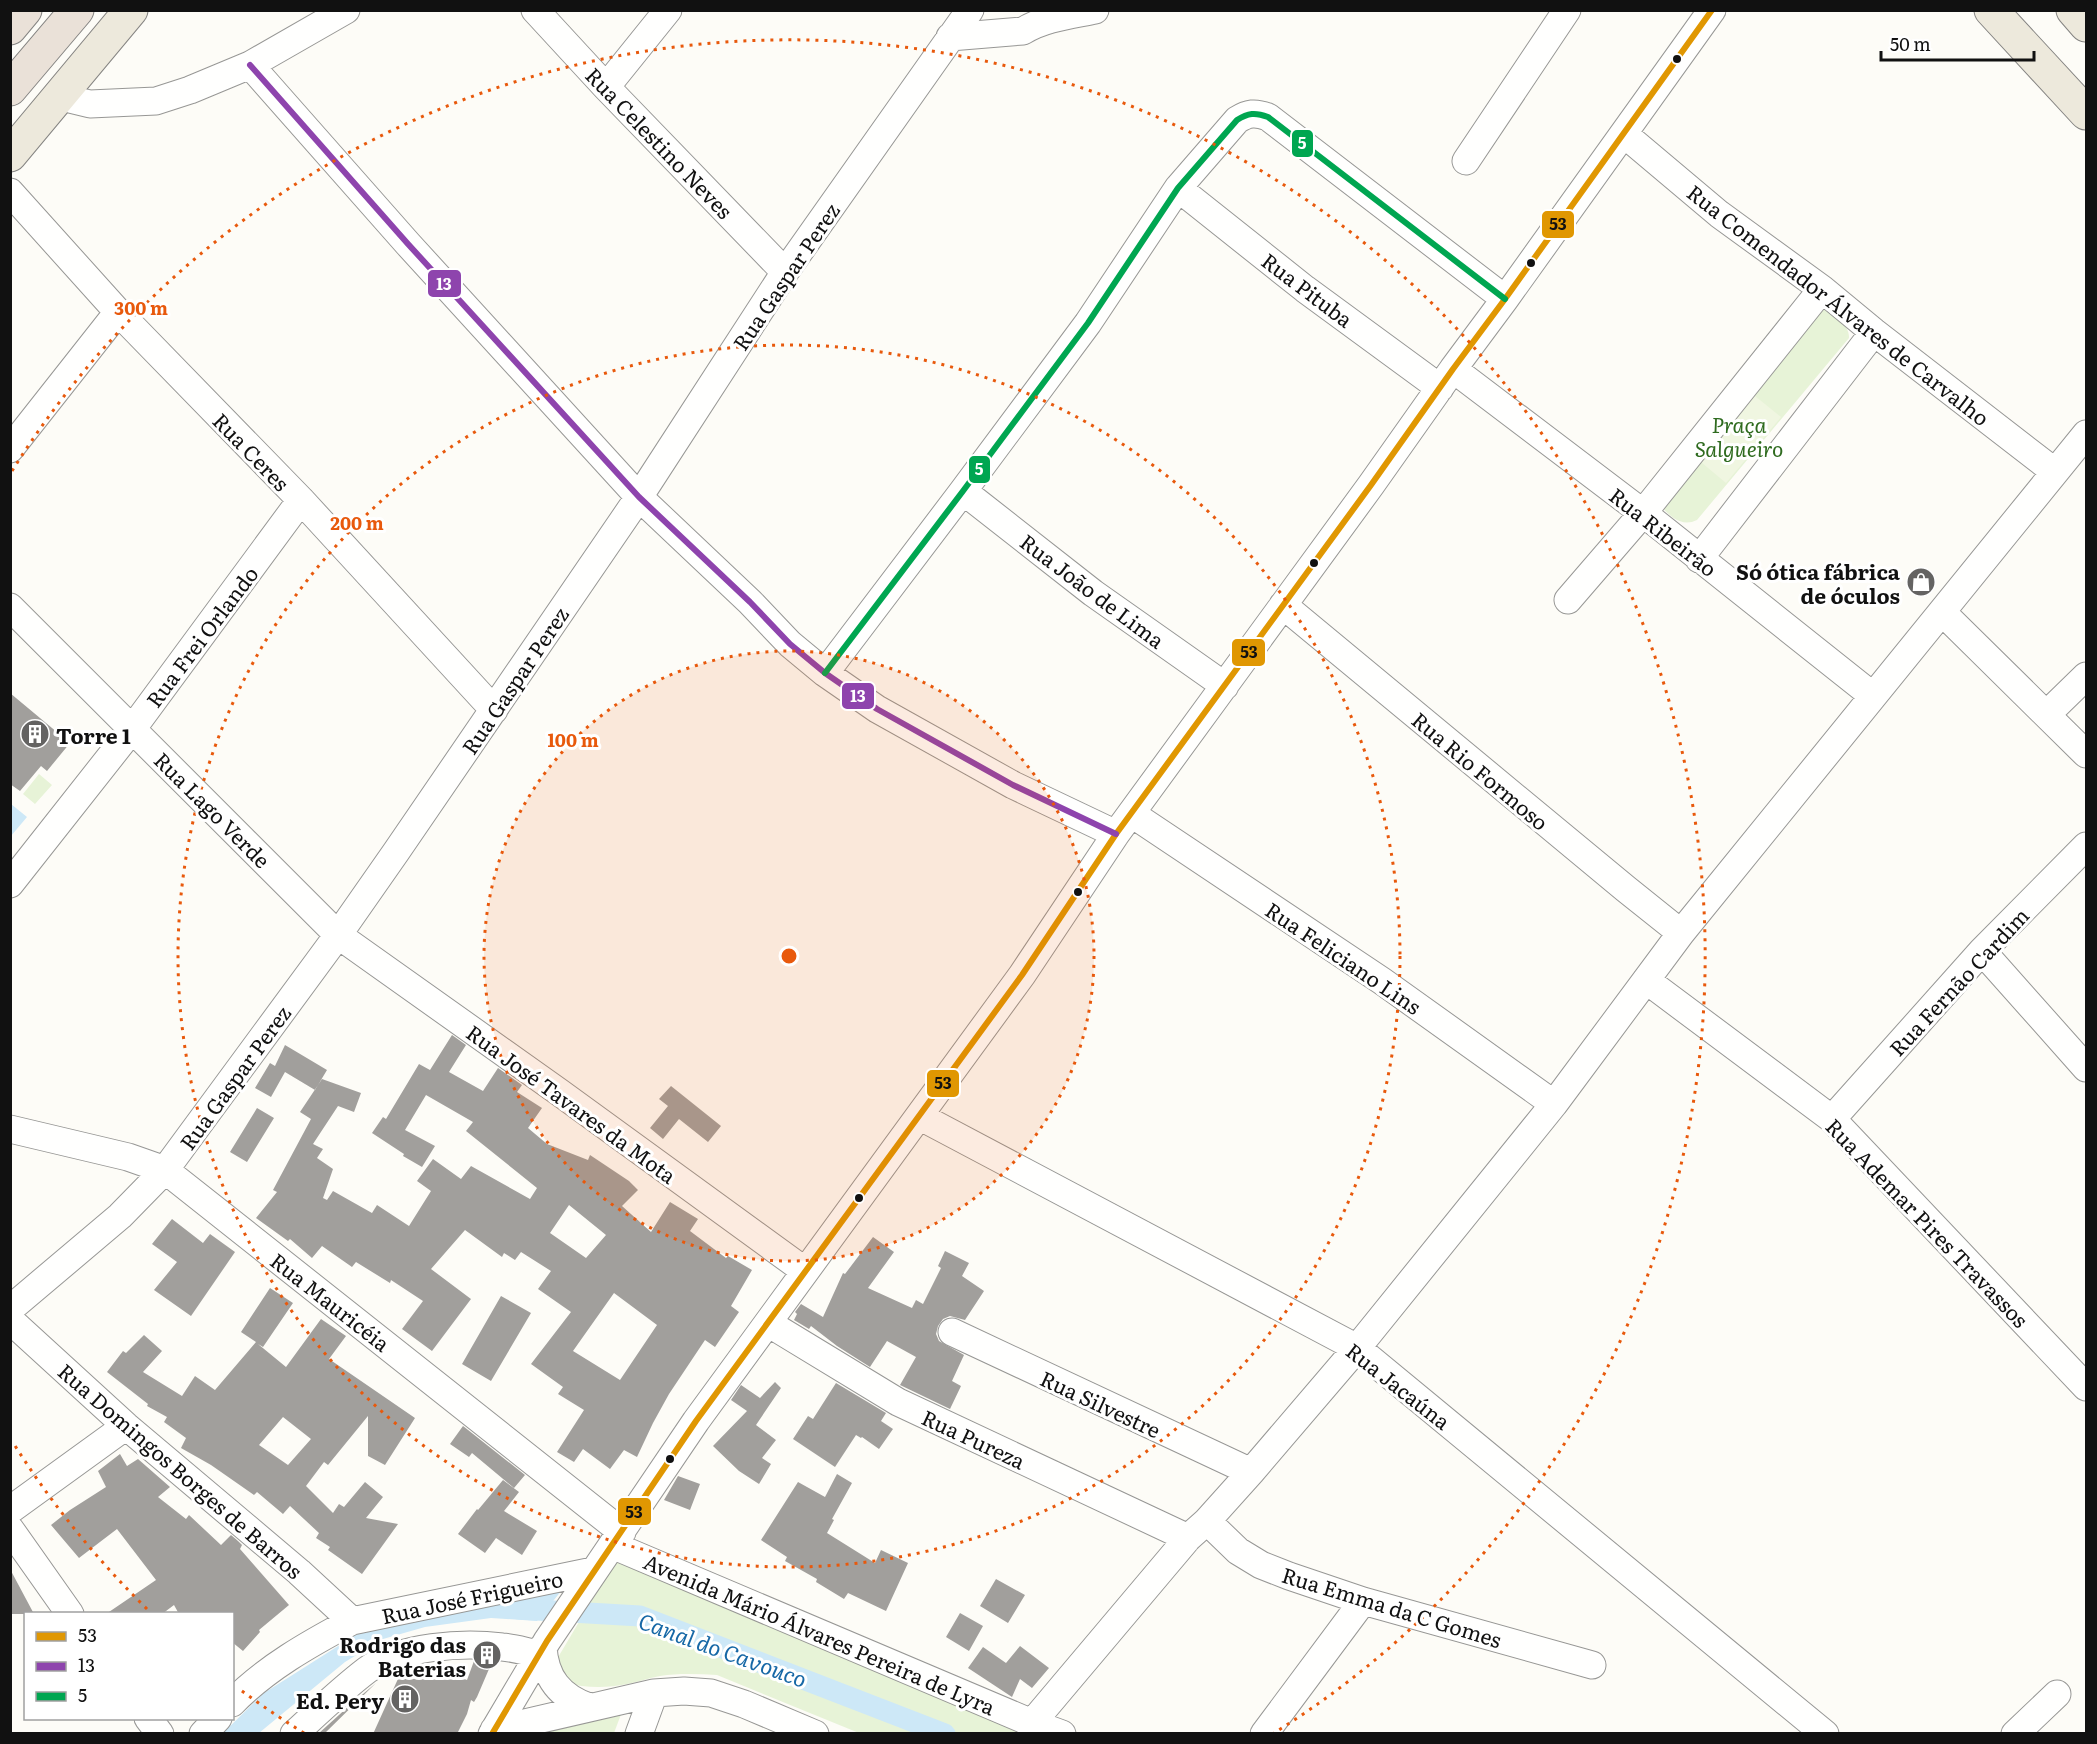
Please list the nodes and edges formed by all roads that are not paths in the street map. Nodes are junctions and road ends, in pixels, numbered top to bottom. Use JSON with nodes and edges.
{"nodes":[{"id":1,"x":25,"y":10,"type":"edge"},
{"id":2,"x":77,"y":10,"type":"edge"},
{"id":3,"x":131,"y":10,"type":"edge"},
{"id":4,"x":346,"y":10,"type":"edge"},
{"id":5,"x":535,"y":10,"type":"edge"},
{"id":6,"x":668,"y":10,"type":"edge"},
{"id":7,"x":970,"y":10,"type":"edge"},
{"id":8,"x":1095,"y":10,"type":"edge"},
{"id":9,"x":1567,"y":10,"type":"edge"},
{"id":10,"x":1712,"y":10,"type":"edge"},
{"id":11,"x":1990,"y":10,"type":"edge"},
{"id":12,"x":2073,"y":10,"type":"edge"},
{"id":13,"x":2086,"y":25,"type":"edge"},
{"id":14,"x":10,"y":28,"type":"edge"},
{"id":15,"x":950,"y":37,"type":"junction"},
{"id":16,"x":250,"y":65,"type":"junction"},
{"id":17,"x":606,"y":87,"type":"junction"},
{"id":18,"x":10,"y":89,"type":"edge"},
{"id":19,"x":61,"y":97,"type":"junction"},
{"id":20,"x":2086,"y":113,"type":"edge"},
{"id":21,"x":1624,"y":134,"type":"junction"},
{"id":22,"x":10,"y":155,"type":"edge"},
{"id":23,"x":1466,"y":161,"type":"dead end"},
{"id":24,"x":1178,"y":188,"type":"junction"},
{"id":25,"x":10,"y":192,"type":"edge"},
{"id":26,"x":785,"y":272,"type":"junction"},
{"id":27,"x":1822,"y":289,"type":"junction"},
{"id":28,"x":1505,"y":299,"type":"junction"},
{"id":29,"x":118,"y":312,"type":"junction"},
{"id":30,"x":1874,"y":332,"type":"junction"},
{"id":31,"x":1446,"y":378,"type":"junction"},
{"id":32,"x":2086,"y":434,"type":"edge"},
{"id":33,"x":10,"y":449,"type":"edge"},
{"id":34,"x":2055,"y":472,"type":"junction"},
{"id":35,"x":963,"y":491,"type":"junction"},
{"id":36,"x":639,"y":497,"type":"junction"},
{"id":37,"x":301,"y":500,"type":"junction"},
{"id":38,"x":1643,"y":513,"type":"junction"},
{"id":39,"x":1699,"y":559,"type":"junction"},
{"id":40,"x":1568,"y":600,"type":"dead end"},
{"id":41,"x":1283,"y":605,"type":"junction"},
{"id":42,"x":10,"y":607,"type":"edge"},
{"id":43,"x":1942,"y":612,"type":"junction"},
{"id":44,"x":825,"y":673,"type":"junction"},
{"id":45,"x":2086,"y":676,"type":"edge"},
{"id":46,"x":1225,"y":687,"type":"junction"},
{"id":47,"x":1873,"y":696,"type":"junction"},
{"id":48,"x":494,"y":710,"type":"junction"},
{"id":49,"x":2047,"y":714,"type":"junction"},
{"id":50,"x":133,"y":728,"type":"junction"},
{"id":51,"x":2086,"y":754,"type":"edge"},
{"id":52,"x":1124,"y":824,"type":"junction"},
{"id":53,"x":2086,"y":846,"type":"edge"},
{"id":54,"x":10,"y":884,"type":"edge"},
{"id":55,"x":1681,"y":933,"type":"junction"},
{"id":56,"x":338,"y":935,"type":"junction"},
{"id":57,"x":1982,"y":951,"type":"junction"},
{"id":58,"x":1646,"y":980,"type":"junction"},
{"id":59,"x":2086,"y":1068,"type":"edge"},
{"id":60,"x":1554,"y":1104,"type":"junction"},
{"id":61,"x":919,"y":1116,"type":"junction"},
{"id":62,"x":1832,"y":1119,"type":"junction"},
{"id":63,"x":10,"y":1129,"type":"edge"},
{"id":64,"x":165,"y":1170,"type":"junction"},
{"id":65,"x":805,"y":1271,"type":"junction"},
{"id":66,"x":10,"y":1309,"type":"edge"},
{"id":67,"x":10,"y":1320,"type":"edge"},
{"id":68,"x":768,"y":1323,"type":"junction"},
{"id":69,"x":952,"y":1332,"type":"dead end"},
{"id":70,"x":1357,"y":1348,"type":"junction"},
{"id":71,"x":2086,"y":1387,"type":"edge"},
{"id":72,"x":126,"y":1426,"type":"junction"},
{"id":73,"x":1251,"y":1472,"type":"junction"},
{"id":74,"x":10,"y":1510,"type":"edge"},
{"id":75,"x":10,"y":1529,"type":"edge"},
{"id":76,"x":1198,"y":1530,"type":"junction"},
{"id":77,"x":617,"y":1538,"type":"junction"},
{"id":78,"x":590,"y":1576,"type":"junction"},
{"id":79,"x":1363,"y":1601,"type":"junction"},
{"id":80,"x":69,"y":1612,"type":"edge"},
{"id":81,"x":351,"y":1621,"type":"junction"},
{"id":82,"x":543,"y":1647,"type":"junction"},
{"id":83,"x":1592,"y":1665,"type":"dead end"},
{"id":84,"x":654,"y":1693,"type":"junction"},
{"id":85,"x":2057,"y":1694,"type":"dead end"},
{"id":86,"x":234,"y":1701,"type":"edge"},
{"id":87,"x":589,"y":1707,"type":"junction"},
{"id":88,"x":149,"y":1720,"type":"edge"},
{"id":89,"x":217,"y":1720,"type":"edge"},
{"id":90,"x":1032,"y":1723,"type":"junction"},
{"id":91,"x":493,"y":1732,"type":"edge"},
{"id":92,"x":160,"y":1734,"type":"edge"},
{"id":93,"x":203,"y":1734,"type":"edge"},
{"id":94,"x":294,"y":1734,"type":"edge"},
{"id":95,"x":639,"y":1734,"type":"edge"},
{"id":96,"x":815,"y":1734,"type":"edge"},
{"id":97,"x":1062,"y":1734,"type":"edge"},
{"id":98,"x":1264,"y":1734,"type":"edge"},
{"id":99,"x":1825,"y":1734,"type":"edge"},
{"id":100,"x":2015,"y":1734,"type":"edge"}],
"edges":[{"from":1,"to":14,"type":"highway"},
{"from":2,"to":18,"type":"highway"},
{"from":3,"to":19,"type":"main road"},
{"from":4,"to":16,"type":"street"},
{"from":5,"to":17,"type":"street","name":"Rua Celestino Neves"},
{"from":6,"to":17,"type":"street"},
{"from":7,"to":15,"type":"street","name":"Rua Gaspar Perez"},
{"from":8,"to":15,"type":"street"},
{"from":9,"to":23,"type":"street"},
{"from":10,"to":21,"type":"street"},
{"from":11,"to":20,"type":"main road"},
{"from":12,"to":13,"type":"main road"},
{"from":15,"to":26,"type":"street","name":"Rua Gaspar Perez"},
{"from":16,"to":19,"type":"street"},
{"from":16,"to":36,"type":"street","name":"Rua Feliciano Lins"},
{"from":17,"to":26,"type":"street","name":"Rua Celestino Neves"},
{"from":19,"to":22,"type":"main road"},
{"from":21,"to":27,"type":"street","name":"Rua Comendador Álvares de Carvalho"},
{"from":21,"to":28,"type":"street"},
{"from":24,"to":28,"type":"street"},
{"from":24,"to":31,"type":"street","name":"Rua Pituba"},
{"from":24,"to":35,"type":"street"},
{"from":25,"to":29,"type":"street","name":"Rua Ceres"},
{"from":26,"to":36,"type":"street","name":"Rua Gaspar Perez"},
{"from":27,"to":30,"type":"street","name":"Rua Comendador Álvares de Carvalho"},
{"from":27,"to":38,"type":"street"},
{"from":28,"to":31,"type":"street"},
{"from":29,"to":33,"type":"street"},
{"from":29,"to":37,"type":"street","name":"Rua Ceres"},
{"from":30,"to":34,"type":"street","name":"Rua Comendador Álvares de Carvalho"},
{"from":30,"to":39,"type":"street"},
{"from":31,"to":38,"type":"street","name":"Rua Ribeirão"},
{"from":31,"to":41,"type":"street"},
{"from":32,"to":34,"type":"street"},
{"from":34,"to":43,"type":"street"},
{"from":35,"to":44,"type":"street"},
{"from":35,"to":46,"type":"street","name":"Rua João de Lima"},
{"from":36,"to":44,"type":"street","name":"Rua Feliciano Lins"},
{"from":36,"to":48,"type":"street","name":"Rua Gaspar Perez"},
{"from":37,"to":48,"type":"street","name":"Rua Ceres"},
{"from":37,"to":50,"type":"street","name":"Rua Frei Orlando"},
{"from":38,"to":39,"type":"street","name":"Rua Ribeirão"},
{"from":38,"to":40,"type":"street"},
{"from":39,"to":47,"type":"street","name":"Rua Ribeirão"},
{"from":41,"to":46,"type":"street"},
{"from":41,"to":55,"type":"street","name":"Rua Rio Formoso"},
{"from":42,"to":50,"type":"street","name":"Rua Lago Verde"},
{"from":43,"to":47,"type":"street"},
{"from":43,"to":49,"type":"street"},
{"from":44,"to":52,"type":"street","name":"Rua Feliciano Lins"},
{"from":45,"to":49,"type":"street"},
{"from":46,"to":52,"type":"street"},
{"from":47,"to":55,"type":"street"},
{"from":48,"to":56,"type":"street","name":"Rua Gaspar Perez"},
{"from":49,"to":51,"type":"street"},
{"from":50,"to":54,"type":"street","name":"Rua Frei Orlando"},
{"from":50,"to":56,"type":"street","name":"Rua Lago Verde"},
{"from":52,"to":60,"type":"street","name":"Rua Feliciano Lins"},
{"from":52,"to":61,"type":"street"},
{"from":53,"to":57,"type":"street","name":"Rua Fernão Cardim"},
{"from":55,"to":58,"type":"street"},
{"from":56,"to":64,"type":"street","name":"Rua Gaspar Perez"},
{"from":56,"to":65,"type":"street","name":"Rua José Tavares da Mota"},
{"from":57,"to":59,"type":"street"},
{"from":57,"to":62,"type":"street","name":"Rua Fernão Cardim"},
{"from":58,"to":60,"type":"street"},
{"from":58,"to":62,"type":"street","name":"Rua Ademar Pires Travassos"},
{"from":60,"to":70,"type":"street"},
{"from":61,"to":65,"type":"street"},
{"from":61,"to":70,"type":"street","name":"Rua Jacaúna"},
{"from":62,"to":71,"type":"street","name":"Rua Ademar Pires Travassos"},
{"from":63,"to":64,"type":"street","name":"Rua Mauricéia"},
{"from":64,"to":66,"type":"street","name":"Rua Gaspar Perez"},
{"from":64,"to":77,"type":"street","name":"Rua Mauricéia"},
{"from":65,"to":68,"type":"street"},
{"from":67,"to":72,"type":"street","name":"Rua Domingos Borges de Barros"},
{"from":68,"to":76,"type":"street","name":"Rua Pureza"},
{"from":68,"to":77,"type":"street"},
{"from":69,"to":73,"type":"street","name":"Rua Silvestre"},
{"from":70,"to":73,"type":"street"},
{"from":70,"to":99,"type":"street","name":"Rua Jacaúna"},
{"from":72,"to":74,"type":"street"},
{"from":72,"to":81,"type":"street","name":"Rua Domingos Borges de Barros"},
{"from":73,"to":76,"type":"street"},
{"from":75,"to":80,"type":"street"},
{"from":76,"to":79,"type":"street","name":"Rua Emma da C Gomes"},
{"from":76,"to":90,"type":"street"},
{"from":77,"to":78,"type":"street"},
{"from":77,"to":90,"type":"street","name":"Avenida Mário Álvares Pereira de Lyra"},
{"from":78,"to":81,"type":"street","name":"Rua José Frigueiro"},
{"from":78,"to":82,"type":"street"},
{"from":79,"to":83,"type":"street","name":"Rua Emma da C Gomes"},
{"from":79,"to":98,"type":"street"},
{"from":81,"to":86,"type":"street","name":"Rua José Frigueiro"},
{"from":82,"to":87,"type":"street"},
{"from":82,"to":91,"type":"street"},
{"from":82,"to":94,"type":"street"},
{"from":84,"to":87,"type":"street"},
{"from":84,"to":95,"type":"street"},
{"from":84,"to":96,"type":"street"},
{"from":85,"to":100,"type":"street"},
{"from":87,"to":91,"type":"street"},
{"from":88,"to":92,"type":"street"},
{"from":89,"to":93,"type":"street"},
{"from":90,"to":97,"type":"street","name":"Avenida Mário Álvares Pereira de Lyra"}]}
